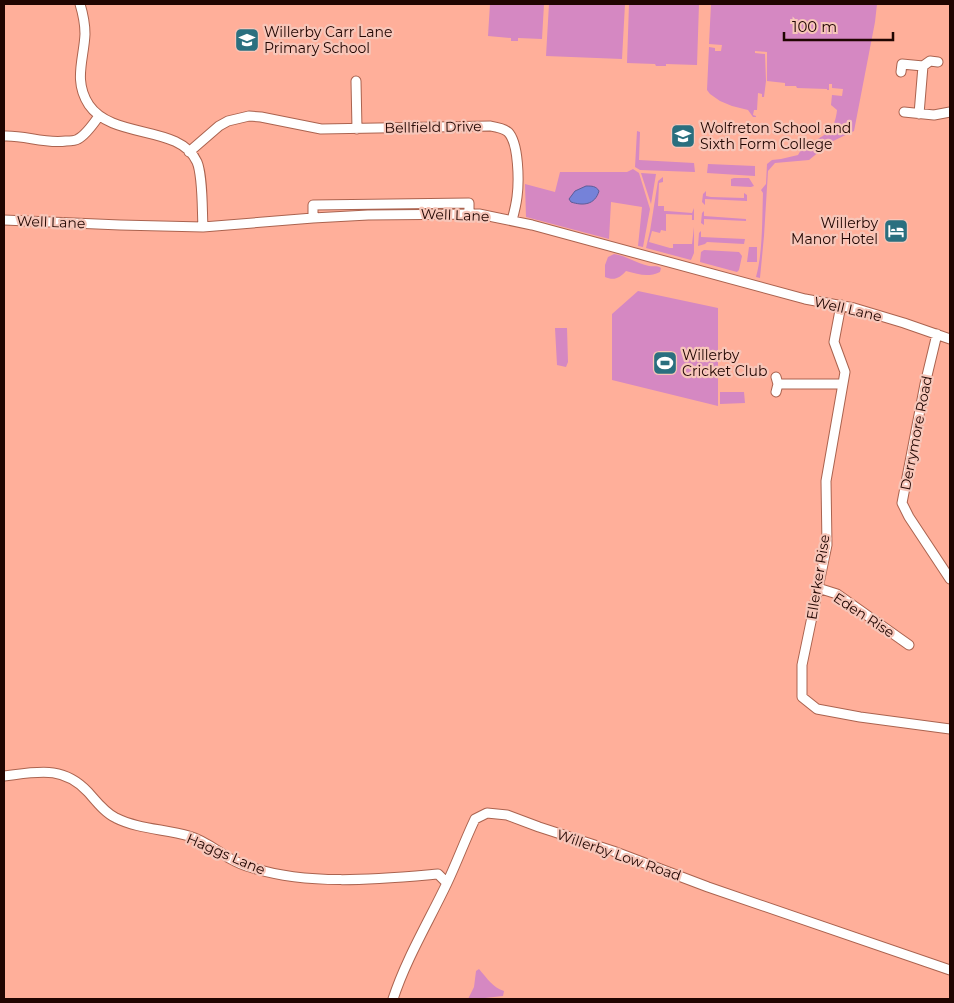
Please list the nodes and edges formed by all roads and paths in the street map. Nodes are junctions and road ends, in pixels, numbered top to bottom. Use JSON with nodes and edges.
{"nodes":[{"id":1,"x":80,"y":4,"type":"edge"},
{"id":2,"x":938,"y":62,"type":"dead end"},
{"id":3,"x":924,"y":66,"type":"junction"},
{"id":4,"x":901,"y":72,"type":"dead end"},
{"id":5,"x":356,"y":81,"type":"dead end"},
{"id":6,"x":904,"y":112,"type":"dead end"},
{"id":7,"x":950,"y":112,"type":"edge"},
{"id":8,"x":919,"y":114,"type":"junction"},
{"id":9,"x":99,"y":116,"type":"junction"},
{"id":10,"x":357,"y":128,"type":"junction"},
{"id":11,"x":4,"y":136,"type":"edge"},
{"id":12,"x":189,"y":152,"type":"junction"},
{"id":13,"x":469,"y":213,"type":"junction"},
{"id":14,"x":313,"y":218,"type":"junction"},
{"id":15,"x":4,"y":220,"type":"edge"},
{"id":16,"x":512,"y":220,"type":"junction"},
{"id":17,"x":203,"y":227,"type":"junction"},
{"id":18,"x":841,"y":305,"type":"junction"},
{"id":19,"x":937,"y":334,"type":"junction"},
{"id":20,"x":950,"y":339,"type":"edge"},
{"id":21,"x":776,"y":384,"type":"dead end"},
{"id":22,"x":842,"y":384,"type":"junction"},
{"id":23,"x":950,"y":579,"type":"edge"},
{"id":24,"x":818,"y":588,"type":"junction"},
{"id":25,"x":912,"y":646,"type":"dead end"},
{"id":26,"x":950,"y":729,"type":"edge"},
{"id":27,"x":4,"y":776,"type":"edge"},
{"id":28,"x":455,"y":865,"type":"junction"},
{"id":29,"x":438,"y":874,"type":"junction"},
{"id":30,"x":447,"y":883,"type":"junction"},
{"id":31,"x":950,"y":970,"type":"edge"},
{"id":32,"x":392,"y":999,"type":"edge"}],
"edges":[{"from":1,"to":9,"type":"street"},
{"from":2,"to":3,"type":"street"},
{"from":3,"to":4,"type":"street"},
{"from":3,"to":8,"type":"street"},
{"from":5,"to":10,"type":"street"},
{"from":6,"to":8,"type":"street"},
{"from":7,"to":8,"type":"street"},
{"from":9,"to":11,"type":"street"},
{"from":9,"to":12,"type":"street"},
{"from":10,"to":12,"type":"street","name":"Bellfield Drive"},
{"from":10,"to":16,"type":"street","name":"Bellfield Drive"},
{"from":12,"to":17,"type":"street"},
{"from":13,"to":14,"type":"street","name":"Well Lane"},
{"from":13,"to":14,"type":"street"},
{"from":13,"to":16,"type":"street","name":"Well Lane"},
{"from":14,"to":17,"type":"street","name":"Well Lane"},
{"from":15,"to":17,"type":"street","name":"Well Lane"},
{"from":16,"to":18,"type":"street","name":"Well Lane"},
{"from":18,"to":19,"type":"street","name":"Well Lane"},
{"from":18,"to":22,"type":"street","name":"Ellerker Rise"},
{"from":19,"to":20,"type":"street","name":"Well Lane"},
{"from":19,"to":23,"type":"street","name":"Derrymore Road"},
{"from":21,"to":22,"type":"street"},
{"from":22,"to":24,"type":"street","name":"Ellerker Rise"},
{"from":24,"to":25,"type":"street","name":"Eden Rise"},
{"from":24,"to":26,"type":"street","name":"Ellerker Rise"},
{"from":27,"to":29,"type":"street","name":"Haggs Lane"},
{"from":28,"to":29,"type":"street","name":"Haggs Lane"},
{"from":28,"to":30,"type":"street","name":"Willerby Low Road"},
{"from":28,"to":31,"type":"street","name":"Willerby Low Road"},
{"from":29,"to":30,"type":"street"},
{"from":30,"to":32,"type":"street","name":"Willerby Low Road"}]}
